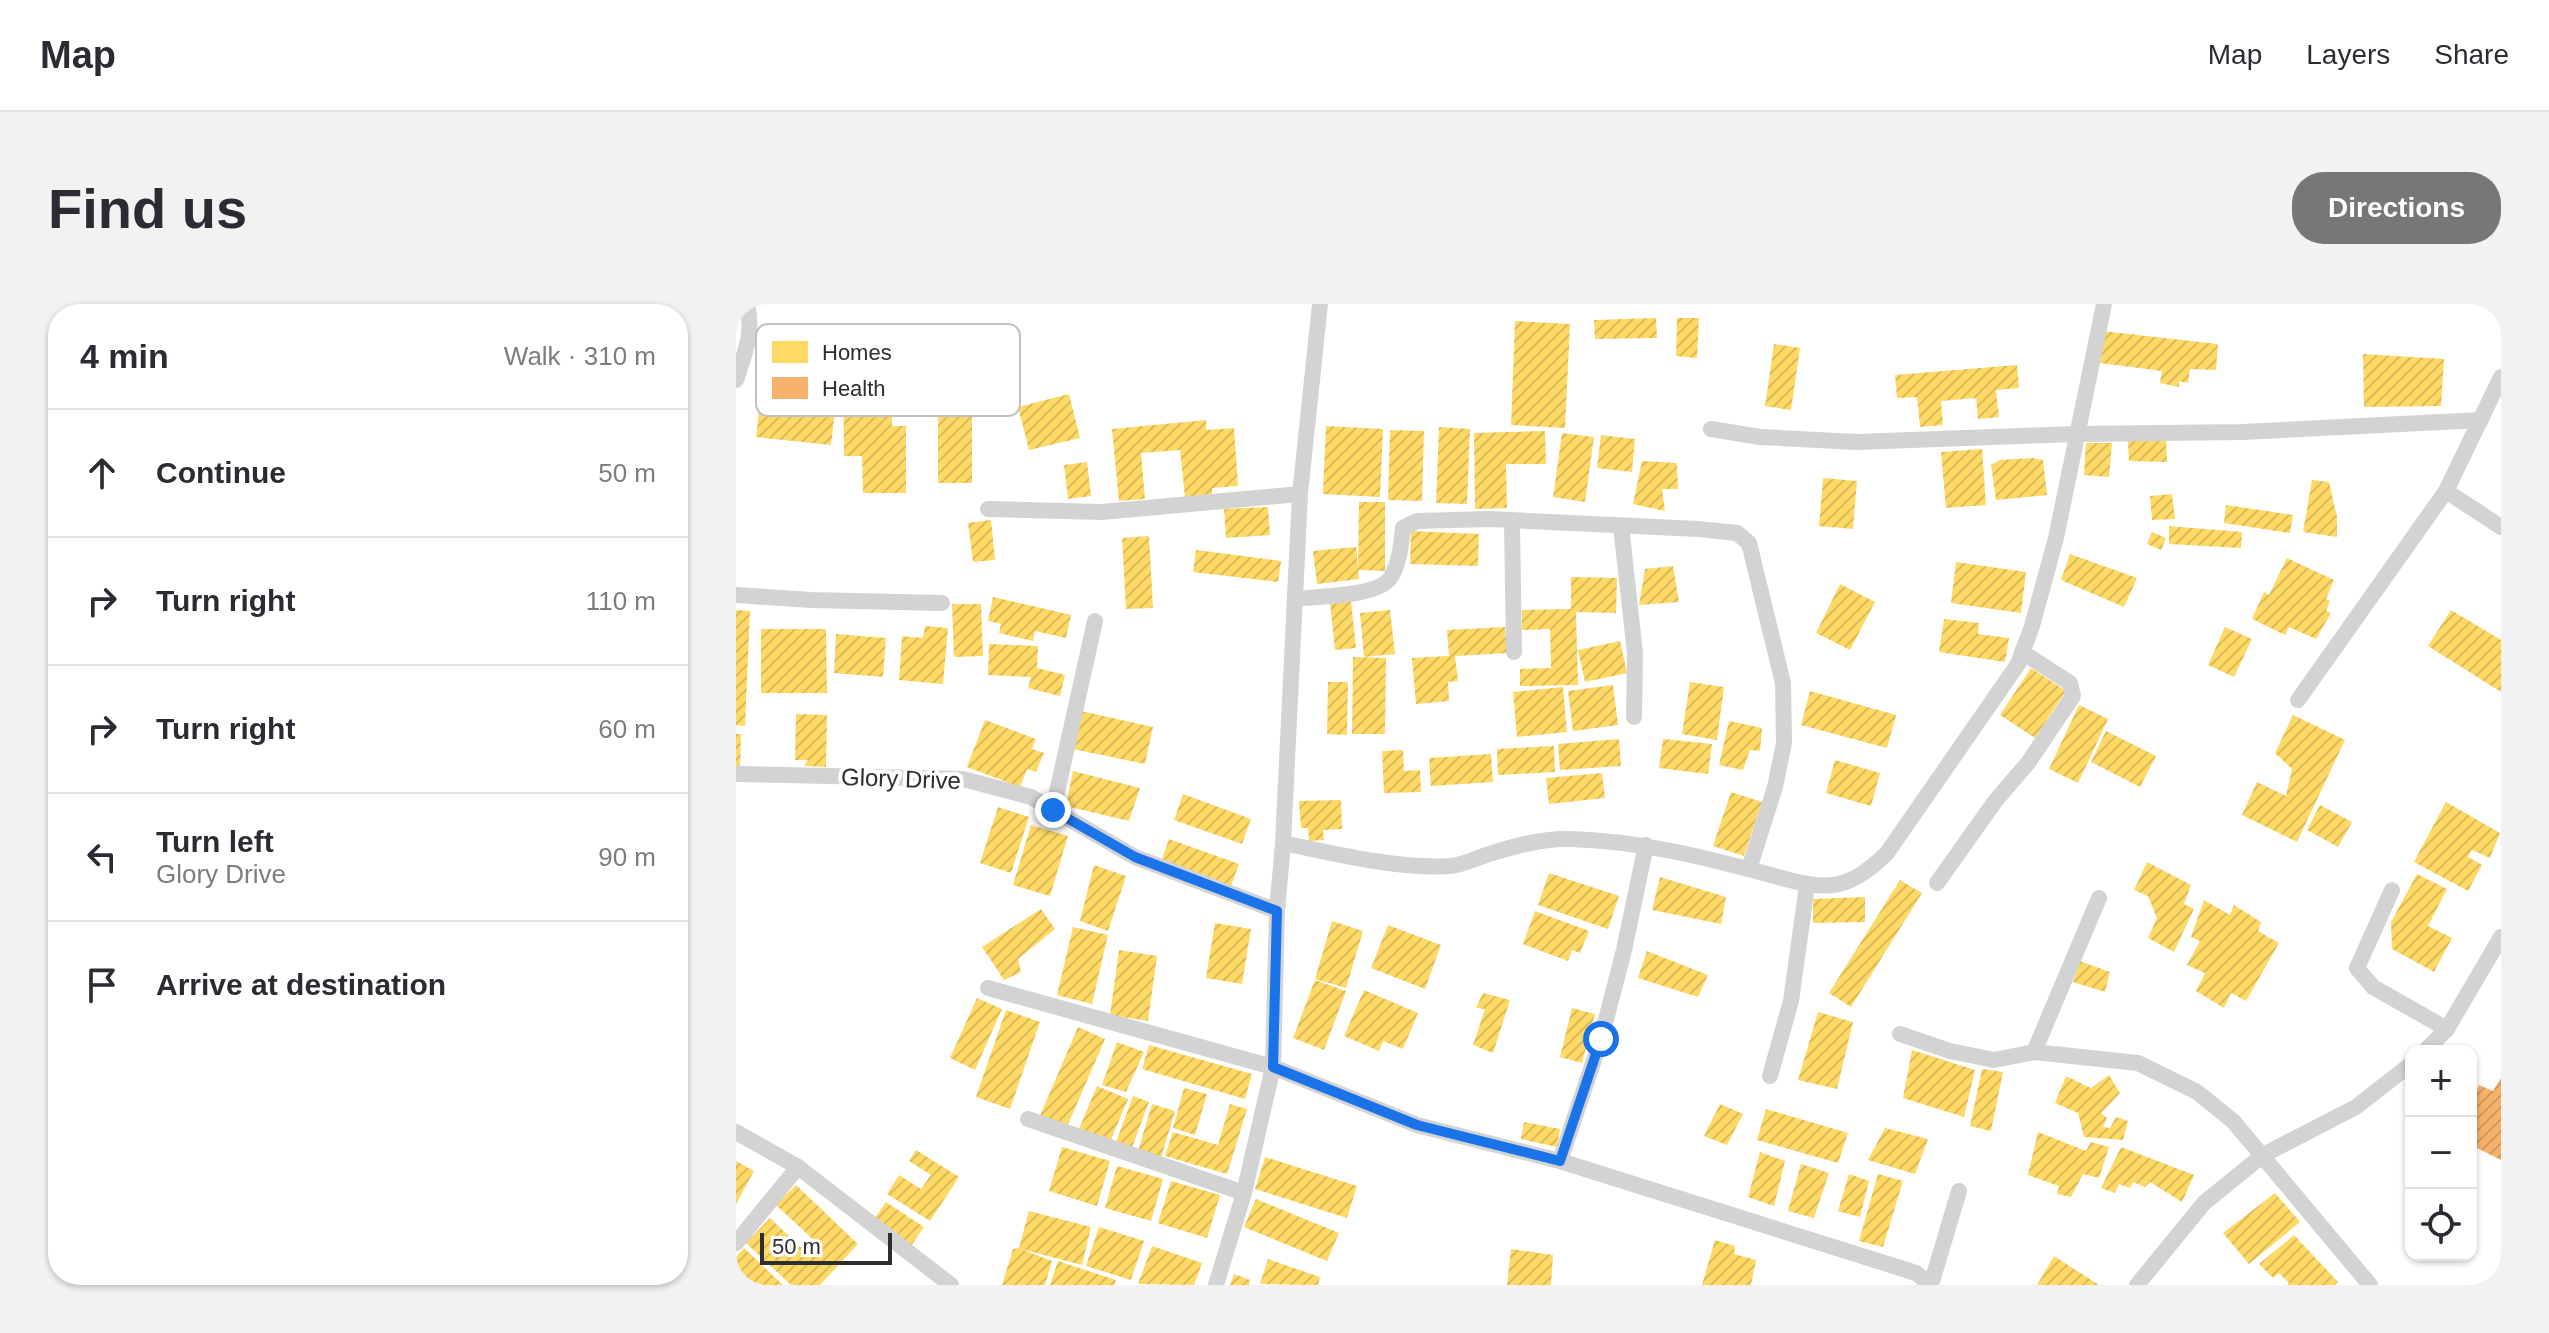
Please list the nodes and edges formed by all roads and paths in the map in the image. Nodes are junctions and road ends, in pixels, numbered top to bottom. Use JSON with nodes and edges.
{"nodes":[{"id":1,"x":747,"y":304,"type":"edge"},
{"id":2,"x":1320,"y":304,"type":"edge"},
{"id":3,"x":2104,"y":304,"type":"edge"},
{"id":4,"x":2501,"y":377,"type":"edge"},
{"id":5,"x":736,"y":380,"type":"edge"},
{"id":6,"x":2481,"y":420,"type":"junction"},
{"id":7,"x":1711,"y":429,"type":"dead end"},
{"id":8,"x":2076,"y":434,"type":"junction"},
{"id":9,"x":2446,"y":491,"type":"junction"},
{"id":10,"x":1300,"y":494,"type":"junction"},
{"id":11,"x":988,"y":509,"type":"dead end"},
{"id":12,"x":1512,"y":521,"type":"junction"},
{"id":13,"x":1621,"y":526,"type":"junction"},
{"id":14,"x":2501,"y":527,"type":"edge"},
{"id":15,"x":736,"y":595,"type":"edge"},
{"id":16,"x":1295,"y":599,"type":"junction"},
{"id":17,"x":942,"y":603,"type":"dead end"},
{"id":18,"x":1095,"y":621,"type":"dead end"},
{"id":19,"x":1514,"y":652,"type":"dead end"},
{"id":20,"x":2022,"y":652,"type":"junction"},
{"id":21,"x":2298,"y":700,"type":"dead end"},
{"id":22,"x":1634,"y":717,"type":"dead end"},
{"id":23,"x":736,"y":774,"type":"edge"},
{"id":24,"x":1053,"y":810,"type":"junction"},
{"id":25,"x":1283,"y":843,"type":"junction"},
{"id":26,"x":1646,"y":845,"type":"junction"},
{"id":27,"x":1749,"y":869,"type":"junction"},
{"id":28,"x":1937,"y":883,"type":"dead end"},
{"id":29,"x":1807,"y":885,"type":"junction"},
{"id":30,"x":2392,"y":890,"type":"dead end"},
{"id":31,"x":2099,"y":898,"type":"dead end"},
{"id":32,"x":1277,"y":911,"type":"junction"},
{"id":33,"x":2499,"y":946,"type":"edge"},
{"id":34,"x":988,"y":988,"type":"dead end"},
{"id":35,"x":2447,"y":1029,"type":"junction"},
{"id":36,"x":1900,"y":1034,"type":"dead end"},
{"id":37,"x":2431,"y":1045,"type":"edge"},
{"id":38,"x":2034,"y":1052,"type":"junction"},
{"id":39,"x":1273,"y":1067,"type":"junction"},
{"id":40,"x":2405,"y":1069,"type":"edge"},
{"id":41,"x":1770,"y":1076,"type":"dead end"},
{"id":42,"x":1028,"y":1119,"type":"dead end"},
{"id":43,"x":736,"y":1132,"type":"edge"},
{"id":44,"x":2263,"y":1155,"type":"junction"},
{"id":45,"x":1560,"y":1161,"type":"junction"},
{"id":46,"x":798,"y":1167,"type":"junction"},
{"id":47,"x":1959,"y":1191,"type":"dead end"},
{"id":48,"x":1244,"y":1193,"type":"junction"},
{"id":49,"x":736,"y":1243,"type":"edge"},
{"id":50,"x":951,"y":1285,"type":"edge"},
{"id":51,"x":1216,"y":1285,"type":"edge"},
{"id":52,"x":2137,"y":1285,"type":"edge"},
{"id":53,"x":2370,"y":1285,"type":"edge"}],
"edges":[{"from":1,"to":5,"type":"street"},
{"from":2,"to":10,"type":"street"},
{"from":3,"to":8,"type":"street"},
{"from":4,"to":6,"type":"street"},
{"from":6,"to":8,"type":"street"},
{"from":6,"to":9,"type":"street"},
{"from":7,"to":8,"type":"street"},
{"from":8,"to":20,"type":"street"},
{"from":9,"to":14,"type":"street"},
{"from":9,"to":21,"type":"street"},
{"from":10,"to":11,"type":"street"},
{"from":10,"to":16,"type":"street"},
{"from":12,"to":13,"type":"street"},
{"from":12,"to":16,"type":"street"},
{"from":12,"to":19,"type":"street"},
{"from":13,"to":22,"type":"street"},
{"from":13,"to":27,"type":"street"},
{"from":15,"to":17,"type":"street"},
{"from":16,"to":25,"type":"street"},
{"from":18,"to":24,"type":"street"},
{"from":20,"to":28,"type":"street"},
{"from":20,"to":29,"type":"street"},
{"from":23,"to":24,"type":"street","name":"Glory Drive"},
{"from":24,"to":32,"type":"street","name":"Glory Drive"},
{"from":25,"to":26,"type":"street"},
{"from":25,"to":32,"type":"street"},
{"from":26,"to":27,"type":"street"},
{"from":26,"to":45,"type":"street"},
{"from":27,"to":29,"type":"street"},
{"from":29,"to":41,"type":"street"},
{"from":30,"to":35,"type":"street"},
{"from":31,"to":38,"type":"street"},
{"from":32,"to":39,"type":"street"},
{"from":33,"to":35,"type":"street"},
{"from":34,"to":39,"type":"street"},
{"from":35,"to":37,"type":"street"},
{"from":36,"to":38,"type":"street"},
{"from":38,"to":44,"type":"street"},
{"from":39,"to":45,"type":"street"},
{"from":39,"to":48,"type":"street"},
{"from":40,"to":44,"type":"street"},
{"from":42,"to":48,"type":"street"},
{"from":43,"to":46,"type":"street"},
{"from":44,"to":52,"type":"street"},
{"from":44,"to":53,"type":"street"},
{"from":45,"to":47,"type":"street"},
{"from":46,"to":49,"type":"street"},
{"from":46,"to":50,"type":"street"},
{"from":48,"to":51,"type":"street"}]}
